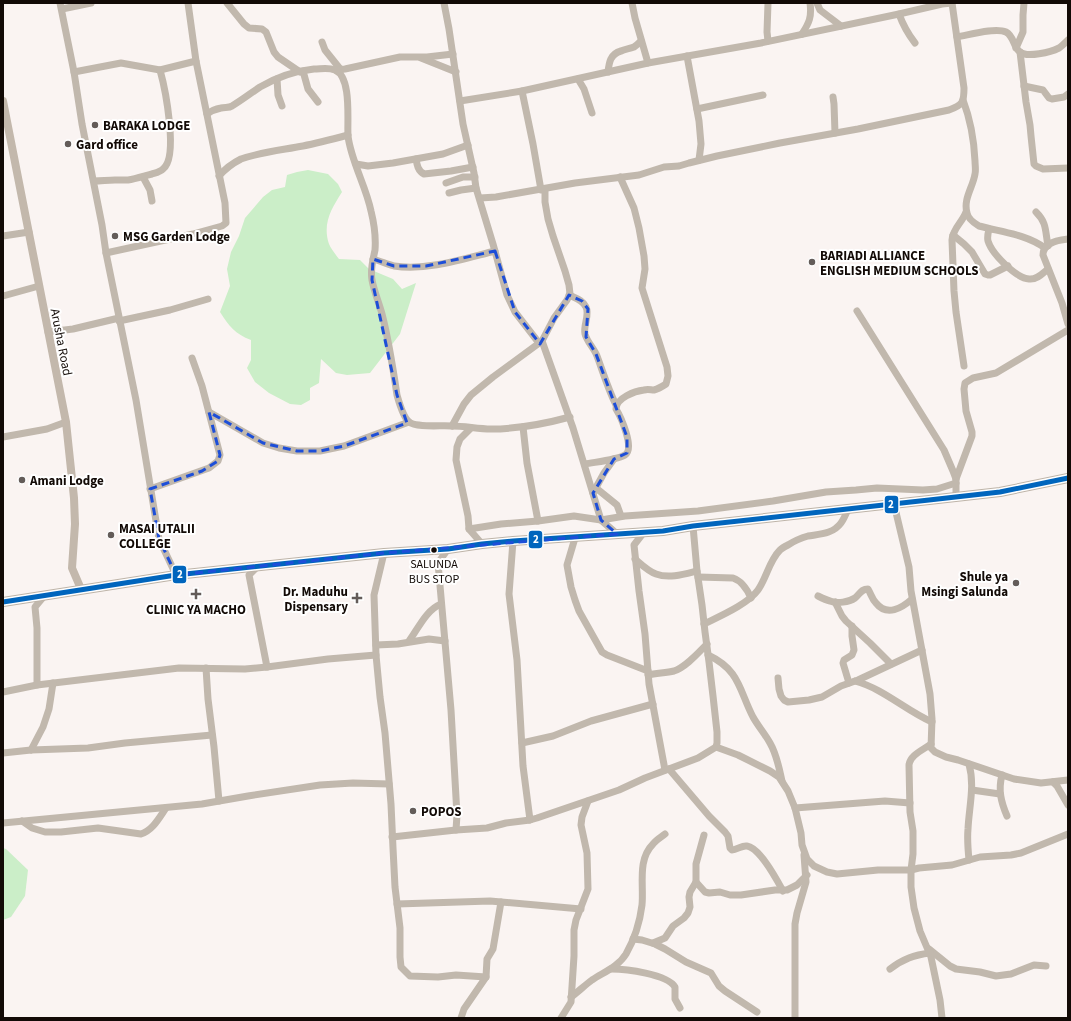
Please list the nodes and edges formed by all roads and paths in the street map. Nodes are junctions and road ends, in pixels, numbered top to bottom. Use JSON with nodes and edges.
{"nodes":[{"id":1,"x":91,"y":3,"type":"edge"},
{"id":2,"x":188,"y":3,"type":"edge"},
{"id":3,"x":227,"y":3,"type":"edge"},
{"id":4,"x":444,"y":3,"type":"edge"},
{"id":5,"x":632,"y":3,"type":"edge"},
{"id":6,"x":768,"y":3,"type":"edge"},
{"id":7,"x":810,"y":3,"type":"edge"},
{"id":8,"x":817,"y":3,"type":"edge"},
{"id":9,"x":952,"y":3,"type":"edge"},
{"id":10,"x":1024,"y":3,"type":"edge"},
{"id":11,"x":61,"y":6,"type":"edge"},
{"id":12,"x":899,"y":14,"type":"junction"},
{"id":13,"x":841,"y":26,"type":"junction"},
{"id":14,"x":802,"y":34,"type":"junction"},
{"id":15,"x":957,"y":37,"type":"junction"},
{"id":16,"x":1068,"y":40,"type":"edge"},
{"id":17,"x":642,"y":41,"type":"junction"},
{"id":18,"x":768,"y":41,"type":"junction"},
{"id":19,"x":322,"y":42,"type":"dead end"},
{"id":20,"x":914,"y":43,"type":"dead end"},
{"id":21,"x":1018,"y":50,"type":"junction"},
{"id":22,"x":453,"y":54,"type":"junction"},
{"id":23,"x":687,"y":56,"type":"junction"},
{"id":24,"x":418,"y":57,"type":"junction"},
{"id":25,"x":196,"y":61,"type":"junction"},
{"id":26,"x":648,"y":63,"type":"junction"},
{"id":27,"x":160,"y":70,"type":"junction"},
{"id":28,"x":338,"y":70,"type":"junction"},
{"id":29,"x":301,"y":71,"type":"junction"},
{"id":30,"x":74,"y":72,"type":"junction"},
{"id":31,"x":456,"y":72,"type":"junction"},
{"id":32,"x":608,"y":72,"type":"junction"},
{"id":33,"x":277,"y":79,"type":"junction"},
{"id":34,"x":578,"y":79,"type":"junction"},
{"id":35,"x":1024,"y":86,"type":"junction"},
{"id":36,"x":522,"y":91,"type":"junction"},
{"id":37,"x":1068,"y":94,"type":"edge"},
{"id":38,"x":763,"y":95,"type":"dead end"},
{"id":39,"x":833,"y":97,"type":"dead end"},
{"id":40,"x":963,"y":100,"type":"junction"},
{"id":41,"x":3,"y":101,"type":"edge"},
{"id":42,"x":460,"y":101,"type":"junction"},
{"id":43,"x":318,"y":102,"type":"dead end"},
{"id":44,"x":282,"y":106,"type":"dead end"},
{"id":45,"x":697,"y":109,"type":"junction"},
{"id":46,"x":592,"y":113,"type":"dead end"},
{"id":47,"x":207,"y":114,"type":"junction"},
{"id":48,"x":835,"y":133,"type":"junction"},
{"id":49,"x":348,"y":136,"type":"junction"},
{"id":50,"x":468,"y":145,"type":"junction"},
{"id":51,"x":416,"y":159,"type":"junction"},
{"id":52,"x":699,"y":160,"type":"junction"},
{"id":53,"x":356,"y":164,"type":"junction"},
{"id":54,"x":473,"y":167,"type":"junction"},
{"id":55,"x":1068,"y":168,"type":"edge"},
{"id":56,"x":143,"y":176,"type":"junction"},
{"id":57,"x":219,"y":176,"type":"junction"},
{"id":58,"x":620,"y":177,"type":"junction"},
{"id":59,"x":475,"y":178,"type":"junction"},
{"id":60,"x":94,"y":182,"type":"junction"},
{"id":61,"x":446,"y":183,"type":"dead end"},
{"id":62,"x":476,"y":188,"type":"junction"},
{"id":63,"x":543,"y":189,"type":"junction"},
{"id":64,"x":449,"y":193,"type":"dead end"},
{"id":65,"x":480,"y":198,"type":"junction"},
{"id":66,"x":152,"y":201,"type":"dead end"},
{"id":67,"x":966,"y":212,"type":"junction"},
{"id":68,"x":1036,"y":212,"type":"dead end"},
{"id":69,"x":989,"y":229,"type":"junction"},
{"id":70,"x":29,"y":232,"type":"junction"},
{"id":71,"x":953,"y":235,"type":"junction"},
{"id":72,"x":3,"y":236,"type":"edge"},
{"id":73,"x":1068,"y":239,"type":"edge"},
{"id":74,"x":1046,"y":247,"type":"junction"},
{"id":75,"x":495,"y":251,"type":"junction"},
{"id":76,"x":106,"y":253,"type":"junction"},
{"id":77,"x":373,"y":259,"type":"junction"},
{"id":78,"x":1008,"y":266,"type":"junction"},
{"id":79,"x":1048,"y":269,"type":"junction"},
{"id":80,"x":39,"y":286,"type":"junction"},
{"id":81,"x":569,"y":295,"type":"junction"},
{"id":82,"x":3,"y":296,"type":"edge"},
{"id":83,"x":208,"y":299,"type":"dead end"},
{"id":84,"x":856,"y":311,"type":"dead end"},
{"id":85,"x":119,"y":319,"type":"junction"},
{"id":86,"x":1068,"y":324,"type":"edge"},
{"id":87,"x":1068,"y":330,"type":"edge"},
{"id":88,"x":48,"y":332,"type":"junction"},
{"id":89,"x":541,"y":342,"type":"junction"},
{"id":90,"x":192,"y":358,"type":"dead end"},
{"id":91,"x":964,"y":366,"type":"dead end"},
{"id":92,"x":616,"y":405,"type":"junction"},
{"id":93,"x":209,"y":412,"type":"junction"},
{"id":94,"x":570,"y":417,"type":"junction"},
{"id":95,"x":66,"y":422,"type":"junction"},
{"id":96,"x":409,"y":422,"type":"junction"},
{"id":97,"x":452,"y":426,"type":"junction"},
{"id":98,"x":523,"y":427,"type":"junction"},
{"id":99,"x":471,"y":428,"type":"junction"},
{"id":100,"x":3,"y":437,"type":"edge"},
{"id":101,"x":614,"y":459,"type":"junction"},
{"id":102,"x":585,"y":464,"type":"junction"},
{"id":103,"x":1068,"y":478,"type":"edge"},
{"id":104,"x":956,"y":481,"type":"junction"},
{"id":105,"x":150,"y":489,"type":"junction"},
{"id":106,"x":595,"y":491,"type":"junction"},
{"id":107,"x":956,"y":497,"type":"junction"},
{"id":108,"x":894,"y":504,"type":"junction"},
{"id":109,"x":848,"y":509,"type":"junction"},
{"id":110,"x":621,"y":516,"type":"junction"},
{"id":111,"x":601,"y":520,"type":"junction"},
{"id":112,"x":538,"y":522,"type":"junction"},
{"id":113,"x":693,"y":526,"type":"junction"},
{"id":114,"x":468,"y":529,"type":"junction"},
{"id":115,"x":644,"y":532,"type":"junction"},
{"id":116,"x":617,"y":534,"type":"junction"},
{"id":117,"x":575,"y":538,"type":"junction"},
{"id":118,"x":513,"y":541,"type":"junction"},
{"id":119,"x":482,"y":544,"type":"junction"},
{"id":120,"x":448,"y":549,"type":"junction"},
{"id":121,"x":384,"y":553,"type":"junction"},
{"id":122,"x":635,"y":559,"type":"junction"},
{"id":123,"x":258,"y":566,"type":"junction"},
{"id":124,"x":176,"y":574,"type":"junction"},
{"id":125,"x":698,"y":574,"type":"junction"},
{"id":126,"x":81,"y":589,"type":"junction"},
{"id":127,"x":45,"y":594,"type":"junction"},
{"id":128,"x":818,"y":596,"type":"dead end"},
{"id":129,"x":751,"y":598,"type":"junction"},
{"id":130,"x":912,"y":599,"type":"junction"},
{"id":131,"x":3,"y":602,"type":"edge"},
{"id":132,"x":835,"y":602,"type":"junction"},
{"id":133,"x":442,"y":604,"type":"junction"},
{"id":134,"x":704,"y":624,"type":"junction"},
{"id":135,"x":852,"y":626,"type":"junction"},
{"id":136,"x":409,"y":641,"type":"junction"},
{"id":137,"x":445,"y":641,"type":"junction"},
{"id":138,"x":706,"y":644,"type":"junction"},
{"id":139,"x":376,"y":645,"type":"junction"},
{"id":140,"x":922,"y":650,"type":"junction"},
{"id":141,"x":376,"y":655,"type":"junction"},
{"id":142,"x":708,"y":655,"type":"junction"},
{"id":143,"x":891,"y":664,"type":"junction"},
{"id":144,"x":267,"y":667,"type":"junction"},
{"id":145,"x":206,"y":668,"type":"junction"},
{"id":146,"x":648,"y":673,"type":"junction"},
{"id":147,"x":778,"y":678,"type":"dead end"},
{"id":148,"x":852,"y":682,"type":"junction"},
{"id":149,"x":53,"y":683,"type":"junction"},
{"id":150,"x":37,"y":685,"type":"junction"},
{"id":151,"x":3,"y":692,"type":"edge"},
{"id":152,"x":653,"y":704,"type":"junction"},
{"id":153,"x":932,"y":722,"type":"junction"},
{"id":154,"x":212,"y":735,"type":"junction"},
{"id":155,"x":522,"y":743,"type":"junction"},
{"id":156,"x":931,"y":744,"type":"junction"},
{"id":157,"x":716,"y":748,"type":"junction"},
{"id":158,"x":31,"y":750,"type":"junction"},
{"id":159,"x":3,"y":753,"type":"edge"},
{"id":160,"x":969,"y":764,"type":"junction"},
{"id":161,"x":667,"y":770,"type":"junction"},
{"id":162,"x":1002,"y":775,"type":"junction"},
{"id":163,"x":1068,"y":780,"type":"edge"},
{"id":164,"x":782,"y":781,"type":"junction"},
{"id":165,"x":1053,"y":782,"type":"junction"},
{"id":166,"x":389,"y":784,"type":"junction"},
{"id":167,"x":972,"y":790,"type":"junction"},
{"id":168,"x":1000,"y":794,"type":"junction"},
{"id":169,"x":219,"y":801,"type":"junction"},
{"id":170,"x":588,"y":801,"type":"junction"},
{"id":171,"x":910,"y":803,"type":"junction"},
{"id":172,"x":1068,"y":805,"type":"edge"},
{"id":173,"x":166,"y":808,"type":"junction"},
{"id":174,"x":795,"y":808,"type":"junction"},
{"id":175,"x":1007,"y":816,"type":"dead end"},
{"id":176,"x":530,"y":820,"type":"junction"},
{"id":177,"x":22,"y":821,"type":"junction"},
{"id":178,"x":3,"y":823,"type":"edge"},
{"id":179,"x":456,"y":830,"type":"junction"},
{"id":180,"x":665,"y":834,"type":"dead end"},
{"id":181,"x":1068,"y":834,"type":"edge"},
{"id":182,"x":704,"y":835,"type":"dead end"},
{"id":183,"x":392,"y":837,"type":"junction"},
{"id":184,"x":804,"y":853,"type":"junction"},
{"id":185,"x":969,"y":860,"type":"junction"},
{"id":186,"x":817,"y":868,"type":"junction"},
{"id":187,"x":911,"y":870,"type":"junction"},
{"id":188,"x":806,"y":876,"type":"junction"},
{"id":189,"x":696,"y":882,"type":"junction"},
{"id":190,"x":783,"y":891,"type":"junction"},
{"id":191,"x":501,"y":902,"type":"junction"},
{"id":192,"x":397,"y":904,"type":"junction"},
{"id":193,"x":581,"y":909,"type":"junction"},
{"id":194,"x":633,"y":939,"type":"junction"},
{"id":195,"x":653,"y":944,"type":"junction"},
{"id":196,"x":928,"y":950,"type":"junction"},
{"id":197,"x":1046,"y":966,"type":"dead end"},
{"id":198,"x":611,"y":968,"type":"junction"},
{"id":199,"x":890,"y":969,"type":"dead end"},
{"id":200,"x":486,"y":977,"type":"junction"},
{"id":201,"x":571,"y":998,"type":"junction"},
{"id":202,"x":680,"y":1008,"type":"dead end"},
{"id":203,"x":757,"y":1012,"type":"dead end"},
{"id":204,"x":461,"y":1018,"type":"edge"},
{"id":205,"x":561,"y":1018,"type":"edge"},
{"id":206,"x":795,"y":1018,"type":"edge"},
{"id":207,"x":942,"y":1018,"type":"edge"}],
"edges":[{"from":1,"to":11,"type":"street"},
{"from":2,"to":25,"type":"street"},
{"from":3,"to":29,"type":"street"},
{"from":4,"to":22,"type":"street"},
{"from":5,"to":17,"type":"street"},
{"from":6,"to":18,"type":"street"},
{"from":7,"to":14,"type":"street"},
{"from":8,"to":13,"type":"street"},
{"from":9,"to":12,"type":"street"},
{"from":9,"to":15,"type":"street"},
{"from":10,"to":21,"type":"street"},
{"from":11,"to":30,"type":"street"},
{"from":12,"to":13,"type":"street"},
{"from":12,"to":20,"type":"street"},
{"from":13,"to":14,"type":"street"},
{"from":14,"to":18,"type":"street"},
{"from":15,"to":21,"type":"street"},
{"from":15,"to":40,"type":"street"},
{"from":16,"to":21,"type":"street"},
{"from":17,"to":26,"type":"street"},
{"from":17,"to":32,"type":"street"},
{"from":18,"to":23,"type":"street"},
{"from":19,"to":28,"type":"street"},
{"from":21,"to":35,"type":"street"},
{"from":22,"to":24,"type":"street"},
{"from":22,"to":31,"type":"street"},
{"from":23,"to":26,"type":"street"},
{"from":23,"to":45,"type":"street"},
{"from":24,"to":28,"type":"street"},
{"from":24,"to":31,"type":"street"},
{"from":25,"to":27,"type":"street"},
{"from":25,"to":47,"type":"street"},
{"from":26,"to":32,"type":"street"},
{"from":27,"to":30,"type":"street"},
{"from":27,"to":56,"type":"street"},
{"from":28,"to":29,"type":"street"},
{"from":28,"to":49,"type":"street"},
{"from":29,"to":33,"type":"street"},
{"from":29,"to":43,"type":"street"},
{"from":30,"to":60,"type":"street"},
{"from":31,"to":42,"type":"street"},
{"from":32,"to":34,"type":"street"},
{"from":33,"to":44,"type":"street"},
{"from":33,"to":47,"type":"street"},
{"from":34,"to":36,"type":"street"},
{"from":34,"to":46,"type":"street"},
{"from":35,"to":37,"type":"street"},
{"from":35,"to":55,"type":"street"},
{"from":36,"to":42,"type":"street"},
{"from":36,"to":63,"type":"street"},
{"from":38,"to":45,"type":"street"},
{"from":39,"to":48,"type":"street"},
{"from":40,"to":48,"type":"street"},
{"from":40,"to":67,"type":"street"},
{"from":41,"to":70,"type":"main road","name":"Arusha Road"},
{"from":42,"to":50,"type":"street"},
{"from":45,"to":52,"type":"street"},
{"from":47,"to":57,"type":"street"},
{"from":48,"to":52,"type":"street"},
{"from":49,"to":53,"type":"street"},
{"from":49,"to":57,"type":"street"},
{"from":50,"to":51,"type":"street"},
{"from":50,"to":54,"type":"street"},
{"from":51,"to":53,"type":"street"},
{"from":51,"to":54,"type":"street"},
{"from":52,"to":58,"type":"street"},
{"from":53,"to":77,"type":"street"},
{"from":54,"to":59,"type":"street"},
{"from":56,"to":60,"type":"street"},
{"from":56,"to":66,"type":"street"},
{"from":57,"to":76,"type":"street"},
{"from":58,"to":63,"type":"street"},
{"from":58,"to":92,"type":"street"},
{"from":59,"to":61,"type":"street"},
{"from":59,"to":62,"type":"street"},
{"from":60,"to":76,"type":"street"},
{"from":62,"to":64,"type":"street"},
{"from":62,"to":65,"type":"street"},
{"from":63,"to":65,"type":"street"},
{"from":63,"to":81,"type":"street"},
{"from":65,"to":75,"type":"street"},
{"from":67,"to":69,"type":"street"},
{"from":67,"to":71,"type":"street"},
{"from":68,"to":74,"type":"street"},
{"from":69,"to":74,"type":"street"},
{"from":69,"to":78,"type":"street"},
{"from":70,"to":72,"type":"street"},
{"from":70,"to":80,"type":"main road","name":"Arusha Road"},
{"from":71,"to":78,"type":"street"},
{"from":71,"to":91,"type":"street"},
{"from":73,"to":74,"type":"street"},
{"from":74,"to":79,"type":"street"},
{"from":75,"to":77,"type":"street"},
{"from":75,"to":89,"type":"street"},
{"from":76,"to":85,"type":"street"},
{"from":77,"to":96,"type":"street"},
{"from":78,"to":79,"type":"street"},
{"from":79,"to":86,"type":"street"},
{"from":80,"to":82,"type":"street"},
{"from":80,"to":88,"type":"main road","name":"Arusha Road"},
{"from":81,"to":89,"type":"street"},
{"from":81,"to":92,"type":"street"},
{"from":83,"to":85,"type":"street"},
{"from":84,"to":104,"type":"street"},
{"from":85,"to":88,"type":"street"},
{"from":85,"to":105,"type":"street"},
{"from":87,"to":104,"type":"street"},
{"from":88,"to":95,"type":"main road","name":"Arusha Road"},
{"from":89,"to":94,"type":"street"},
{"from":89,"to":97,"type":"street"},
{"from":90,"to":93,"type":"street"},
{"from":92,"to":101,"type":"street"},
{"from":93,"to":96,"type":"street"},
{"from":93,"to":105,"type":"street"},
{"from":94,"to":98,"type":"street"},
{"from":94,"to":102,"type":"street"},
{"from":95,"to":100,"type":"street"},
{"from":95,"to":126,"type":"main road","name":"Arusha Road"},
{"from":96,"to":97,"type":"street"},
{"from":97,"to":99,"type":"street"},
{"from":98,"to":99,"type":"street"},
{"from":98,"to":112,"type":"street"},
{"from":99,"to":114,"type":"street"},
{"from":101,"to":102,"type":"street"},
{"from":101,"to":106,"type":"street"},
{"from":102,"to":106,"type":"street"},
{"from":103,"to":107,"type":"highway"},
{"from":104,"to":107,"type":"street"},
{"from":104,"to":110,"type":"street"},
{"from":105,"to":124,"type":"street"},
{"from":106,"to":110,"type":"street"},
{"from":106,"to":111,"type":"street"},
{"from":107,"to":108,"type":"highway"},
{"from":108,"to":109,"type":"highway"},
{"from":108,"to":130,"type":"street"},
{"from":109,"to":113,"type":"highway"},
{"from":109,"to":129,"type":"street"},
{"from":110,"to":111,"type":"street"},
{"from":111,"to":112,"type":"street"},
{"from":111,"to":116,"type":"street"},
{"from":112,"to":114,"type":"street"},
{"from":113,"to":115,"type":"highway"},
{"from":113,"to":125,"type":"street"},
{"from":114,"to":119,"type":"street"},
{"from":115,"to":116,"type":"highway"},
{"from":115,"to":122,"type":"street"},
{"from":116,"to":117,"type":"highway"},
{"from":117,"to":118,"type":"highway"},
{"from":117,"to":146,"type":"street"},
{"from":118,"to":119,"type":"highway"},
{"from":118,"to":155,"type":"street"},
{"from":119,"to":120,"type":"highway"},
{"from":120,"to":121,"type":"highway"},
{"from":120,"to":133,"type":"street"},
{"from":121,"to":123,"type":"highway"},
{"from":121,"to":139,"type":"street"},
{"from":122,"to":125,"type":"street"},
{"from":122,"to":146,"type":"street"},
{"from":123,"to":124,"type":"highway"},
{"from":123,"to":144,"type":"street"},
{"from":124,"to":126,"type":"highway"},
{"from":125,"to":129,"type":"street"},
{"from":125,"to":134,"type":"street"},
{"from":126,"to":127,"type":"highway"},
{"from":127,"to":131,"type":"highway"},
{"from":127,"to":150,"type":"street"},
{"from":128,"to":132,"type":"street"},
{"from":129,"to":134,"type":"street"},
{"from":130,"to":132,"type":"street"},
{"from":130,"to":140,"type":"street"},
{"from":132,"to":135,"type":"street"},
{"from":133,"to":136,"type":"street"},
{"from":133,"to":137,"type":"street"},
{"from":134,"to":138,"type":"street"},
{"from":135,"to":143,"type":"street"},
{"from":135,"to":148,"type":"street"},
{"from":136,"to":137,"type":"street"},
{"from":136,"to":139,"type":"street"},
{"from":137,"to":179,"type":"street"},
{"from":138,"to":142,"type":"street"},
{"from":138,"to":146,"type":"street"},
{"from":139,"to":141,"type":"street"},
{"from":140,"to":143,"type":"street"},
{"from":140,"to":153,"type":"street"},
{"from":141,"to":144,"type":"street"},
{"from":141,"to":166,"type":"street"},
{"from":142,"to":157,"type":"street"},
{"from":142,"to":164,"type":"street"},
{"from":143,"to":148,"type":"street"},
{"from":144,"to":145,"type":"street"},
{"from":145,"to":149,"type":"street"},
{"from":145,"to":154,"type":"street"},
{"from":146,"to":152,"type":"street"},
{"from":147,"to":148,"type":"street"},
{"from":148,"to":153,"type":"street"},
{"from":149,"to":150,"type":"street"},
{"from":149,"to":158,"type":"street"},
{"from":150,"to":151,"type":"street"},
{"from":152,"to":155,"type":"street"},
{"from":152,"to":161,"type":"street"},
{"from":153,"to":156,"type":"street"},
{"from":154,"to":158,"type":"street"},
{"from":154,"to":169,"type":"street"},
{"from":155,"to":176,"type":"street"},
{"from":156,"to":160,"type":"street"},
{"from":156,"to":171,"type":"street"},
{"from":157,"to":161,"type":"street"},
{"from":157,"to":164,"type":"street"},
{"from":158,"to":159,"type":"street"},
{"from":160,"to":162,"type":"street"},
{"from":160,"to":167,"type":"street"},
{"from":161,"to":170,"type":"street"},
{"from":161,"to":190,"type":"street"},
{"from":162,"to":165,"type":"street"},
{"from":162,"to":168,"type":"street"},
{"from":163,"to":165,"type":"street"},
{"from":164,"to":174,"type":"street"},
{"from":165,"to":172,"type":"street"},
{"from":166,"to":169,"type":"street"},
{"from":166,"to":183,"type":"street"},
{"from":167,"to":168,"type":"street"},
{"from":167,"to":185,"type":"street"},
{"from":168,"to":175,"type":"street"},
{"from":169,"to":173,"type":"street"},
{"from":170,"to":176,"type":"street"},
{"from":170,"to":193,"type":"street"},
{"from":171,"to":174,"type":"street"},
{"from":171,"to":187,"type":"street"},
{"from":173,"to":177,"type":"street"},
{"from":173,"to":177,"type":"street"},
{"from":174,"to":184,"type":"street"},
{"from":176,"to":179,"type":"street"},
{"from":177,"to":178,"type":"street"},
{"from":179,"to":183,"type":"street"},
{"from":180,"to":194,"type":"street"},
{"from":181,"to":185,"type":"street"},
{"from":182,"to":189,"type":"street"},
{"from":183,"to":192,"type":"street"},
{"from":184,"to":186,"type":"street"},
{"from":184,"to":188,"type":"street"},
{"from":185,"to":187,"type":"street"},
{"from":186,"to":187,"type":"street"},
{"from":186,"to":188,"type":"street"},
{"from":187,"to":196,"type":"street"},
{"from":188,"to":190,"type":"street"},
{"from":188,"to":206,"type":"street"},
{"from":189,"to":190,"type":"street"},
{"from":189,"to":195,"type":"street"},
{"from":191,"to":192,"type":"street"},
{"from":191,"to":193,"type":"street"},
{"from":191,"to":200,"type":"street"},
{"from":192,"to":200,"type":"street"},
{"from":193,"to":201,"type":"street"},
{"from":194,"to":195,"type":"street"},
{"from":194,"to":198,"type":"street"},
{"from":195,"to":203,"type":"street"},
{"from":196,"to":197,"type":"street"},
{"from":196,"to":199,"type":"street"},
{"from":196,"to":207,"type":"street"},
{"from":198,"to":201,"type":"street"},
{"from":198,"to":202,"type":"street"},
{"from":200,"to":204,"type":"street"},
{"from":201,"to":205,"type":"street"}]}
